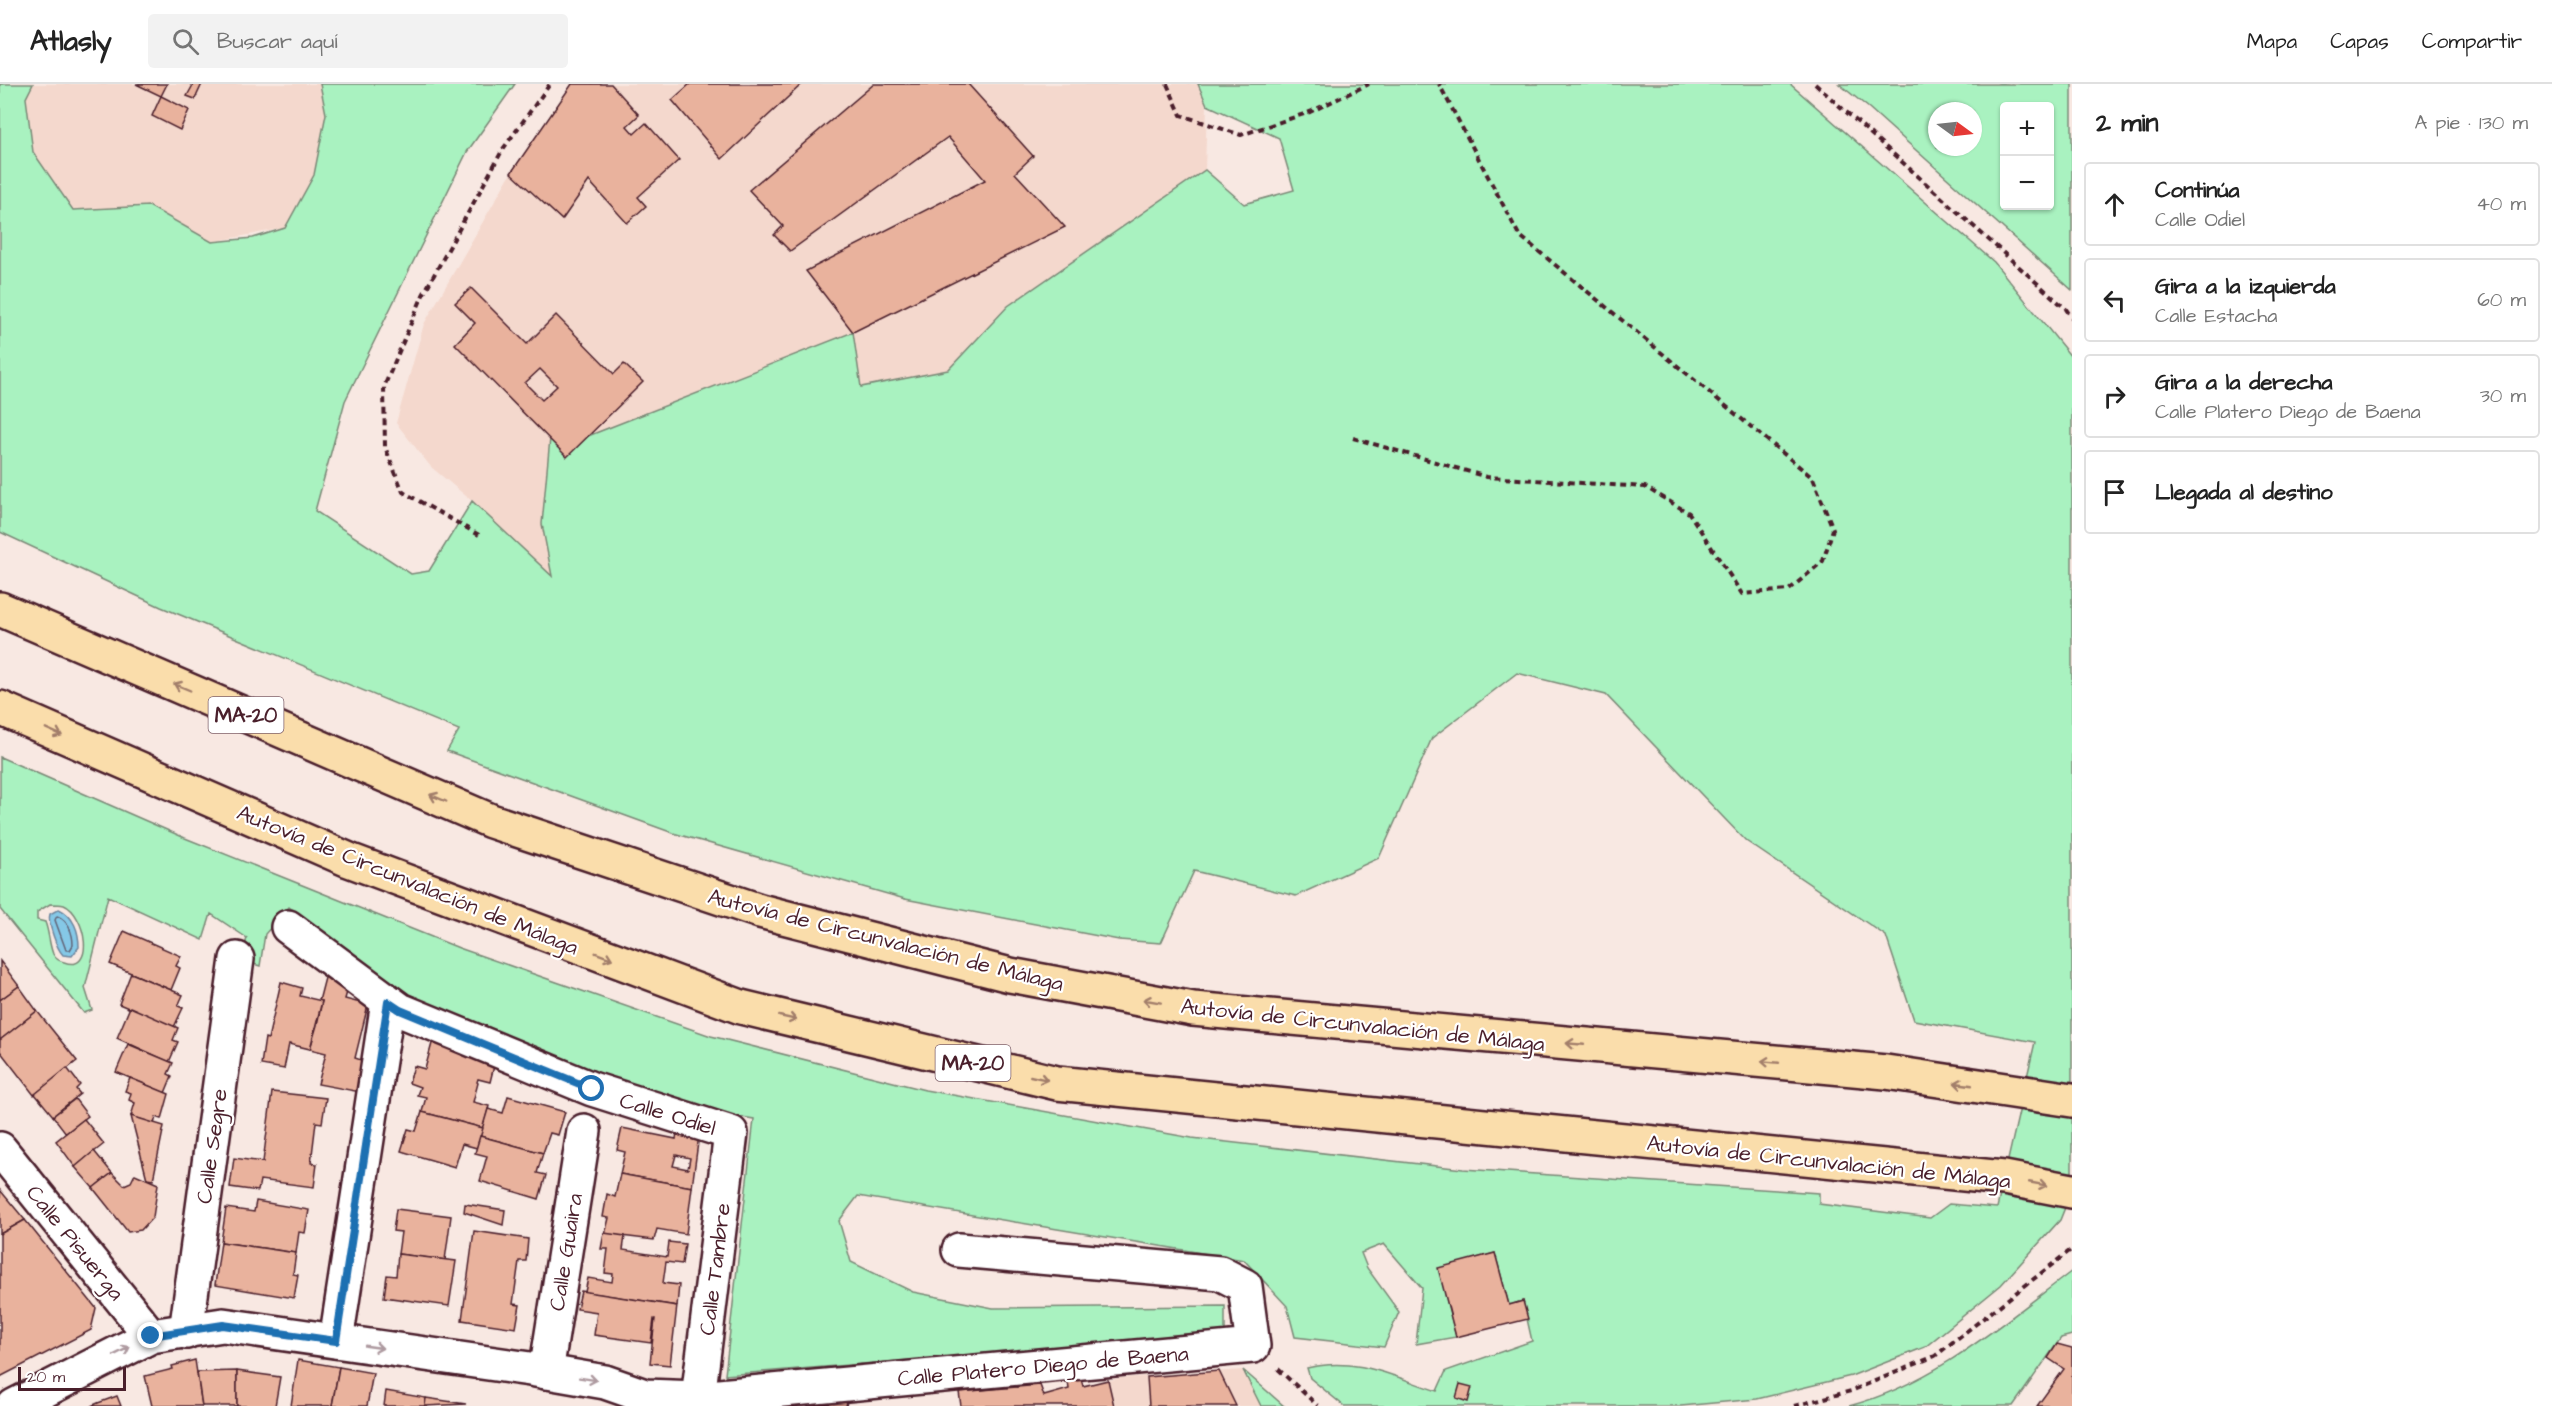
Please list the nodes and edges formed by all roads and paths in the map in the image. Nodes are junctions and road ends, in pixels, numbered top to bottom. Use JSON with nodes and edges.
{"nodes":[{"id":1,"x":550,"y":84,"type":"edge"},
{"id":2,"x":1167,"y":84,"type":"edge"},
{"id":3,"x":1369,"y":84,"type":"edge"},
{"id":4,"x":1439,"y":84,"type":"edge"},
{"id":5,"x":1815,"y":84,"type":"edge"},
{"id":6,"x":2072,"y":318,"type":"edge"},
{"id":7,"x":1353,"y":438,"type":"dead end"},
{"id":8,"x":479,"y":535,"type":"dead end"},
{"id":9,"x":0,"y":609,"type":"edge"},
{"id":10,"x":0,"y":708,"type":"edge"},
{"id":11,"x":288,"y":927,"type":"dead end"},
{"id":12,"x":237,"y":959,"type":"dead end"},
{"id":13,"x":388,"y":1002,"type":"junction"},
{"id":14,"x":2072,"y":1100,"type":"edge"},
{"id":15,"x":584,"y":1131,"type":"dead end"},
{"id":16,"x":731,"y":1133,"type":"joint"},
{"id":17,"x":0,"y":1149,"type":"edge"},
{"id":18,"x":2072,"y":1191,"type":"edge"},
{"id":19,"x":2072,"y":1249,"type":"edge"},
{"id":20,"x":959,"y":1250,"type":"dead end"},
{"id":21,"x":186,"y":1332,"type":"junction"},
{"id":22,"x":151,"y":1336,"type":"junction"},
{"id":23,"x":336,"y":1341,"type":"junction"},
{"id":24,"x":1253,"y":1346,"type":"junction"},
{"id":25,"x":546,"y":1372,"type":"junction"},
{"id":26,"x":697,"y":1402,"type":"edge"},
{"id":27,"x":14,"y":1406,"type":"edge"},
{"id":28,"x":1318,"y":1406,"type":"edge"},
{"id":29,"x":1794,"y":1406,"type":"edge"}],
"edges":[{"from":1,"to":8,"type":"path"},
{"from":2,"to":3,"type":"path"},
{"from":4,"to":7,"type":"path"},
{"from":5,"to":6,"type":"path"},
{"from":14,"to":9,"type":"highway","name":"Autovía de Circunvalación de Málaga","number":"MA-20","one_way":true},
{"from":10,"to":18,"type":"highway","name":"Autovía de Circunvalación de Málaga","number":"MA-20","one_way":true},
{"from":11,"to":13,"type":"street","name":"Calle Odiel"},
{"from":12,"to":21,"type":"street","name":"Calle Segre"},
{"from":13,"to":16,"type":"street","name":"Calle Odiel"},
{"from":13,"to":23,"type":"street"},
{"from":15,"to":25,"type":"street","name":"Calle Guaira"},
{"from":16,"to":26,"type":"street","name":"Calle Tambre"},
{"from":17,"to":22,"type":"street","name":"Calle Pisuerga"},
{"from":19,"to":29,"type":"path"},
{"from":20,"to":24,"type":"street"},
{"from":21,"to":22,"type":"street","name":"Calle Platero Diego de Baena"},
{"from":21,"to":23,"type":"street","name":"Calle Platero Diego de Baena"},
{"from":27,"to":22,"type":"street","name":"Calle Platero Diego de Baena","one_way":true},
{"from":23,"to":25,"type":"street","name":"Calle Platero Diego de Baena","one_way":true},
{"from":24,"to":26,"type":"street","name":"Calle Platero Diego de Baena"},
{"from":24,"to":28,"type":"path"},
{"from":25,"to":26,"type":"street","name":"Calle Platero Diego de Baena","one_way":true}]}
